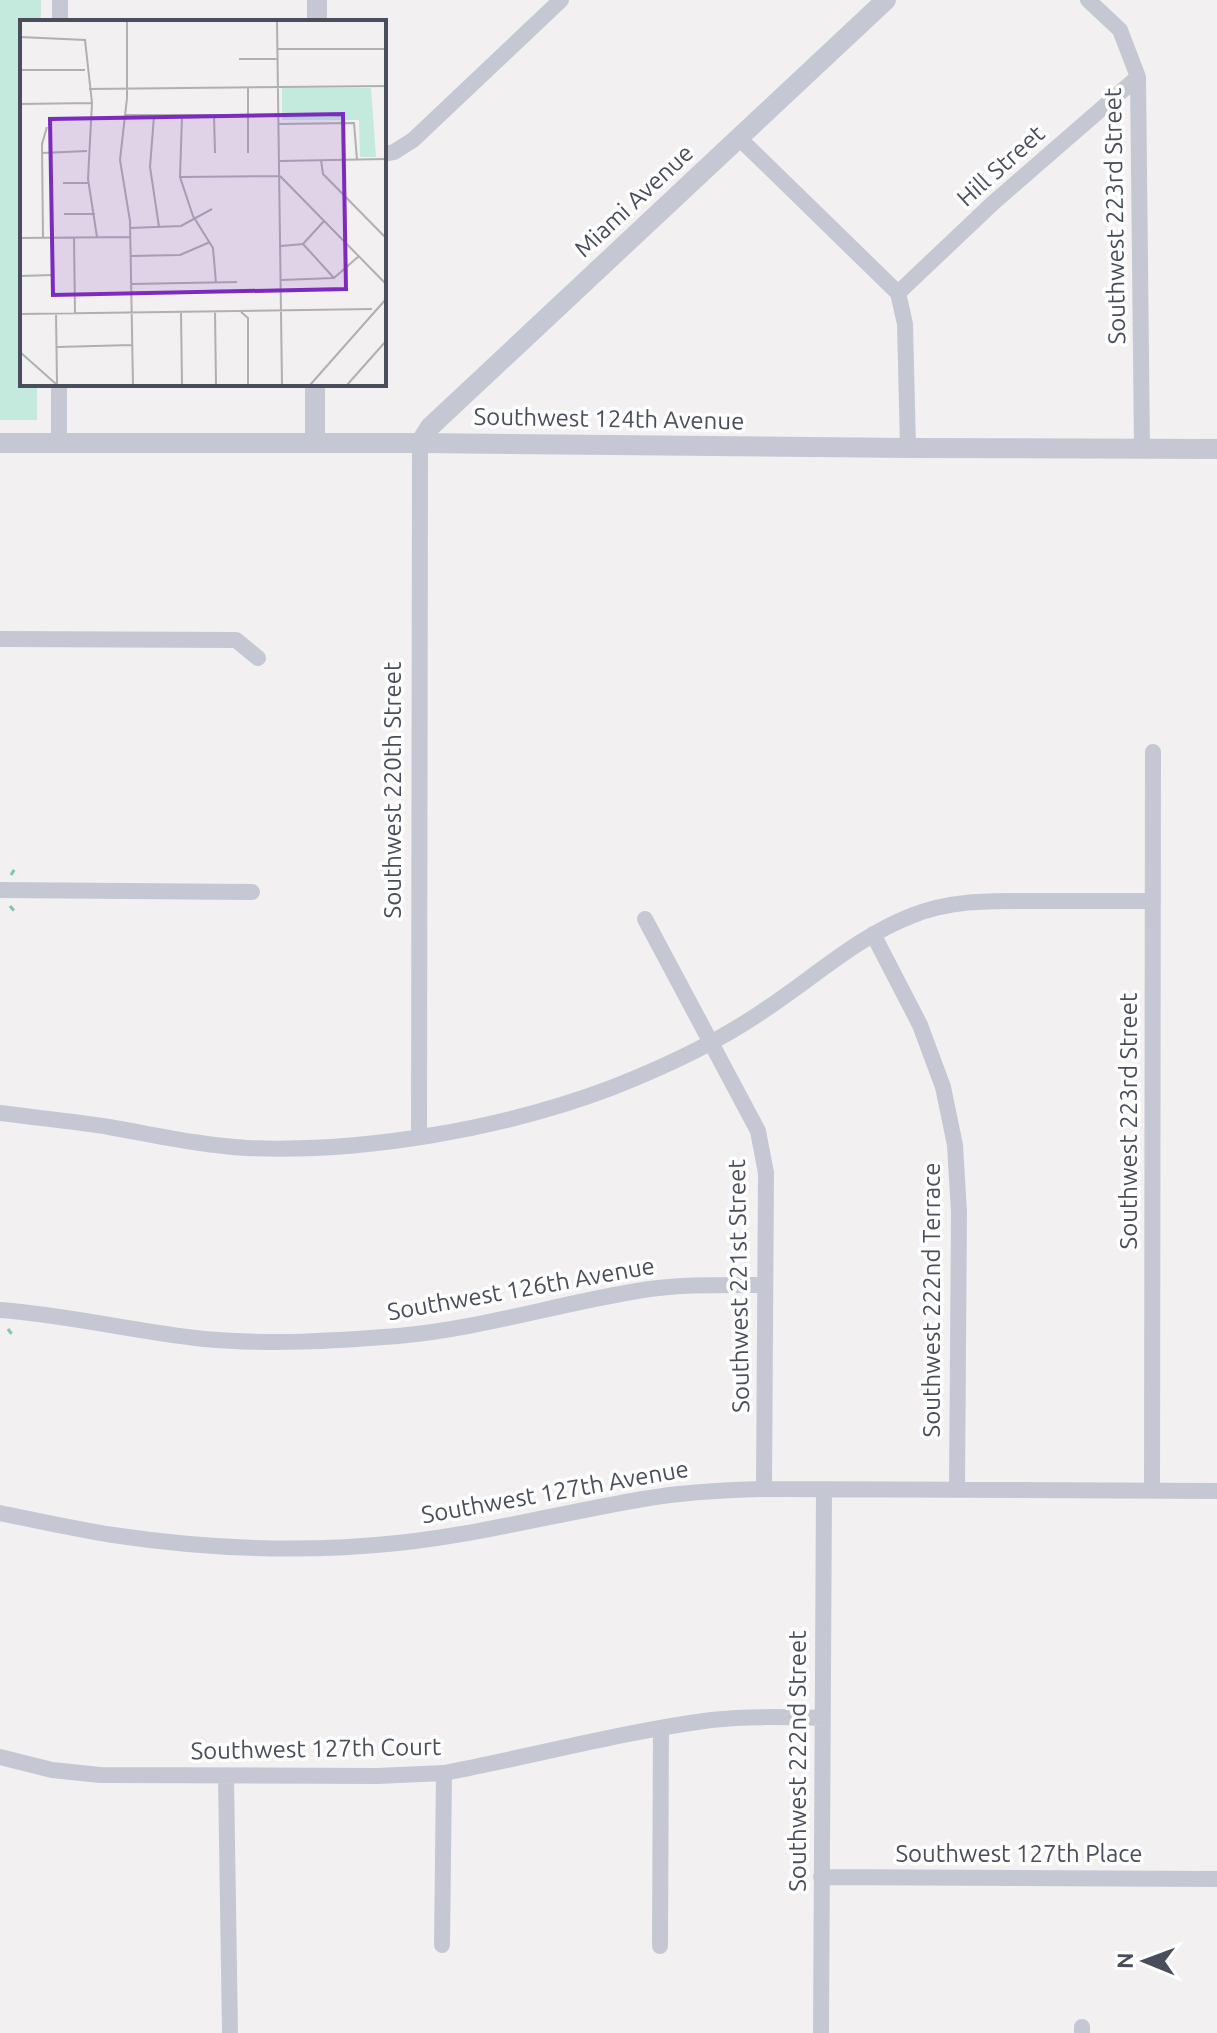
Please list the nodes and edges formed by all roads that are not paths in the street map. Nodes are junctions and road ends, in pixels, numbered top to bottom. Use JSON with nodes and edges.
{"nodes":[{"id":1,"x":561,"y":0,"type":"edge"},
{"id":2,"x":886,"y":0,"type":"edge"},
{"id":3,"x":1088,"y":0,"type":"edge"},
{"id":4,"x":1138,"y":77,"type":"junction"},
{"id":5,"x":740,"y":139,"type":"junction"},
{"id":6,"x":386,"y":154,"type":"edge"},
{"id":7,"x":898,"y":293,"type":"junction"},
{"id":8,"x":59,"y":386,"type":"edge"},
{"id":9,"x":315,"y":386,"type":"edge"},
{"id":10,"x":0,"y":443,"type":"edge"},
{"id":11,"x":315,"y":443,"type":"junction"},
{"id":12,"x":420,"y":443,"type":"junction"},
{"id":13,"x":59,"y":444,"type":"junction"},
{"id":14,"x":908,"y":448,"type":"junction"},
{"id":15,"x":1142,"y":449,"type":"junction"},
{"id":16,"x":1217,"y":449,"type":"edge"},
{"id":17,"x":0,"y":639,"type":"edge"},
{"id":18,"x":258,"y":658,"type":"dead end"},
{"id":19,"x":1153,"y":752,"type":"dead end"},
{"id":20,"x":0,"y":890,"type":"edge"},
{"id":21,"x":252,"y":892,"type":"dead end"},
{"id":22,"x":1153,"y":901,"type":"junction"},
{"id":23,"x":645,"y":919,"type":"dead end"},
{"id":24,"x":873,"y":934,"type":"junction"},
{"id":25,"x":711,"y":1043,"type":"junction"},
{"id":26,"x":0,"y":1113,"type":"edge"},
{"id":27,"x":419,"y":1137,"type":"junction"},
{"id":28,"x":764,"y":1285,"type":"junction"},
{"id":29,"x":0,"y":1310,"type":"edge"},
{"id":30,"x":764,"y":1489,"type":"junction"},
{"id":31,"x":824,"y":1490,"type":"junction"},
{"id":32,"x":957,"y":1490,"type":"junction"},
{"id":33,"x":1152,"y":1490,"type":"junction"},
{"id":34,"x":1217,"y":1491,"type":"edge"},
{"id":35,"x":0,"y":1513,"type":"edge"},
{"id":36,"x":822,"y":1718,"type":"junction"},
{"id":37,"x":661,"y":1728,"type":"junction"},
{"id":38,"x":0,"y":1757,"type":"edge"},
{"id":39,"x":444,"y":1773,"type":"junction"},
{"id":40,"x":226,"y":1776,"type":"junction"},
{"id":41,"x":821,"y":1877,"type":"junction"},
{"id":42,"x":1217,"y":1879,"type":"edge"},
{"id":43,"x":442,"y":1945,"type":"dead end"},
{"id":44,"x":660,"y":1946,"type":"dead end"},
{"id":45,"x":230,"y":2033,"type":"edge"},
{"id":46,"x":821,"y":2033,"type":"edge"}],
"edges":[{"from":1,"to":6,"type":"street"},
{"from":2,"to":5,"type":"street","name":"Miami Avenue"},
{"from":3,"to":4,"type":"street","name":"Southwest 223rd Street"},
{"from":4,"to":7,"type":"street","name":"Hill Street"},
{"from":4,"to":15,"type":"street","name":"Southwest 223rd Street"},
{"from":5,"to":7,"type":"street"},
{"from":5,"to":12,"type":"street","name":"Miami Avenue"},
{"from":7,"to":14,"type":"street"},
{"from":8,"to":13,"type":"street"},
{"from":9,"to":11,"type":"street"},
{"from":10,"to":13,"type":"street","name":"Southwest 124th Avenue"},
{"from":11,"to":12,"type":"street","name":"Southwest 124th Avenue"},
{"from":11,"to":13,"type":"street","name":"Southwest 124th Avenue"},
{"from":12,"to":14,"type":"street","name":"Southwest 124th Avenue"},
{"from":12,"to":27,"type":"street","name":"Southwest 220th Street"},
{"from":14,"to":15,"type":"street","name":"Southwest 124th Avenue"},
{"from":15,"to":16,"type":"street","name":"Southwest 124th Avenue"},
{"from":17,"to":18,"type":"street"},
{"from":19,"to":22,"type":"street","name":"Southwest 223rd Street"},
{"from":20,"to":21,"type":"street"},
{"from":22,"to":24,"type":"street"},
{"from":22,"to":33,"type":"street","name":"Southwest 223rd Street"},
{"from":23,"to":25,"type":"street","name":"Southwest 221st Street"},
{"from":24,"to":25,"type":"street"},
{"from":24,"to":32,"type":"street","name":"Southwest 222nd Terrace"},
{"from":25,"to":27,"type":"street"},
{"from":25,"to":28,"type":"street","name":"Southwest 221st Street"},
{"from":26,"to":27,"type":"street"},
{"from":28,"to":29,"type":"street","name":"Southwest 126th Avenue"},
{"from":28,"to":30,"type":"street","name":"Southwest 221st Street"},
{"from":30,"to":31,"type":"street","name":"Southwest 127th Avenue"},
{"from":30,"to":35,"type":"street","name":"Southwest 127th Avenue"},
{"from":31,"to":32,"type":"street","name":"Southwest 127th Avenue"},
{"from":31,"to":36,"type":"street","name":"Southwest 222nd Street"},
{"from":32,"to":33,"type":"street","name":"Southwest 127th Avenue"},
{"from":33,"to":34,"type":"street","name":"Southwest 127th Avenue"},
{"from":36,"to":37,"type":"street","name":"Southwest 127th Court"},
{"from":36,"to":41,"type":"street","name":"Southwest 222nd Street"},
{"from":37,"to":39,"type":"street","name":"Southwest 127th Court"},
{"from":37,"to":44,"type":"street"},
{"from":38,"to":40,"type":"street","name":"Southwest 127th Court"},
{"from":39,"to":40,"type":"street","name":"Southwest 127th Court"},
{"from":39,"to":43,"type":"street"},
{"from":40,"to":45,"type":"street"},
{"from":41,"to":42,"type":"street","name":"Southwest 127th Place"},
{"from":41,"to":46,"type":"street","name":"Southwest 222nd Street"}]}
